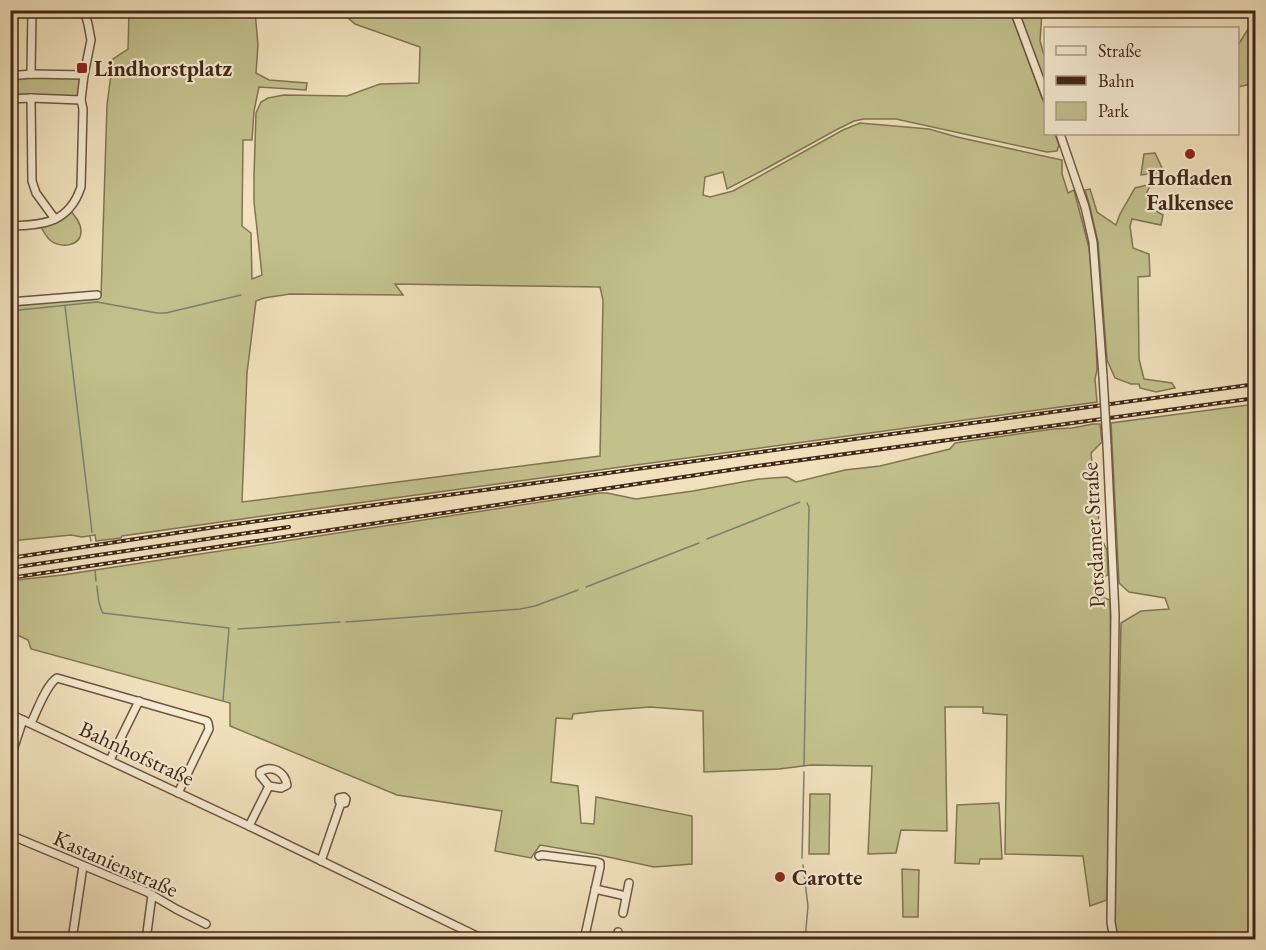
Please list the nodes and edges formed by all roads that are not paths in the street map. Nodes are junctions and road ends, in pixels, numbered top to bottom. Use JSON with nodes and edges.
{"nodes":[{"id":1,"x":84,"y":10,"type":"edge"},
{"id":2,"x":1014,"y":10,"type":"edge"},
{"id":3,"x":31,"y":11,"type":"edge"},
{"id":4,"x":32,"y":74,"type":"junction"},
{"id":5,"x":84,"y":75,"type":"junction"},
{"id":6,"x":10,"y":76,"type":"edge"},
{"id":7,"x":1044,"y":91,"type":"edge"},
{"id":8,"x":31,"y":98,"type":"junction"},
{"id":9,"x":10,"y":99,"type":"edge"},
{"id":10,"x":81,"y":100,"type":"junction"},
{"id":11,"x":1060,"y":135,"type":"edge"},
{"id":12,"x":55,"y":219,"type":"junction"},
{"id":13,"x":10,"y":226,"type":"edge"},
{"id":14,"x":97,"y":295,"type":"dead end"},
{"id":15,"x":10,"y":302,"type":"edge"},
{"id":16,"x":139,"y":701,"type":"junction"},
{"id":17,"x":10,"y":714,"type":"edge"},
{"id":18,"x":23,"y":720,"type":"junction"},
{"id":19,"x":31,"y":723,"type":"junction"},
{"id":20,"x":10,"y":759,"type":"edge"},
{"id":21,"x":111,"y":760,"type":"junction"},
{"id":22,"x":269,"y":786,"type":"dead end"},
{"id":23,"x":178,"y":793,"type":"junction"},
{"id":24,"x":340,"y":803,"type":"dead end"},
{"id":25,"x":249,"y":826,"type":"junction"},
{"id":26,"x":10,"y":835,"type":"edge"},
{"id":27,"x":539,"y":856,"type":"dead end"},
{"id":28,"x":321,"y":861,"type":"junction"},
{"id":29,"x":83,"y":866,"type":"junction"},
{"id":30,"x":629,"y":884,"type":"dead end"},
{"id":31,"x":596,"y":890,"type":"junction"},
{"id":32,"x":153,"y":895,"type":"junction"},
{"id":33,"x":626,"y":896,"type":"junction"},
{"id":34,"x":623,"y":913,"type":"dead end"},
{"id":35,"x":206,"y":924,"type":"dead end"},
{"id":36,"x":72,"y":939,"type":"edge"},
{"id":37,"x":146,"y":939,"type":"edge"},
{"id":38,"x":485,"y":939,"type":"edge"},
{"id":39,"x":586,"y":939,"type":"edge"},
{"id":40,"x":1114,"y":939,"type":"edge"}],
"edges":[{"from":1,"to":5,"type":"street"},
{"from":2,"to":7,"type":"street"},
{"from":3,"to":4,"type":"street"},
{"from":4,"to":5,"type":"street"},
{"from":4,"to":6,"type":"street"},
{"from":5,"to":10,"type":"street"},
{"from":8,"to":9,"type":"street"},
{"from":8,"to":10,"type":"street"},
{"from":8,"to":12,"type":"street"},
{"from":10,"to":12,"type":"street"},
{"from":11,"to":40,"type":"street","name":"Potsdamer Straße","bridge":true},
{"from":12,"to":13,"type":"street"},
{"from":14,"to":15,"type":"street"},
{"from":16,"to":19,"type":"street"},
{"from":16,"to":21,"type":"street"},
{"from":16,"to":23,"type":"street"},
{"from":17,"to":18,"type":"street","name":"Bahnhofstraße"},
{"from":18,"to":19,"type":"street","name":"Bahnhofstraße"},
{"from":18,"to":20,"type":"street"},
{"from":19,"to":21,"type":"street","name":"Bahnhofstraße"},
{"from":21,"to":23,"type":"street","name":"Bahnhofstraße"},
{"from":22,"to":25,"type":"street"},
{"from":23,"to":25,"type":"street","name":"Bahnhofstraße"},
{"from":24,"to":28,"type":"street"},
{"from":25,"to":28,"type":"street","name":"Bahnhofstraße"},
{"from":26,"to":29,"type":"street","name":"Kastanienstraße"},
{"from":27,"to":31,"type":"street"},
{"from":28,"to":38,"type":"street","name":"Bahnhofstraße"},
{"from":29,"to":32,"type":"street","name":"Kastanienstraße"},
{"from":29,"to":36,"type":"street"},
{"from":30,"to":33,"type":"street"},
{"from":31,"to":33,"type":"street"},
{"from":31,"to":39,"type":"street"},
{"from":32,"to":35,"type":"street","name":"Kastanienstraße"},
{"from":32,"to":37,"type":"street"},
{"from":33,"to":34,"type":"street"}]}
